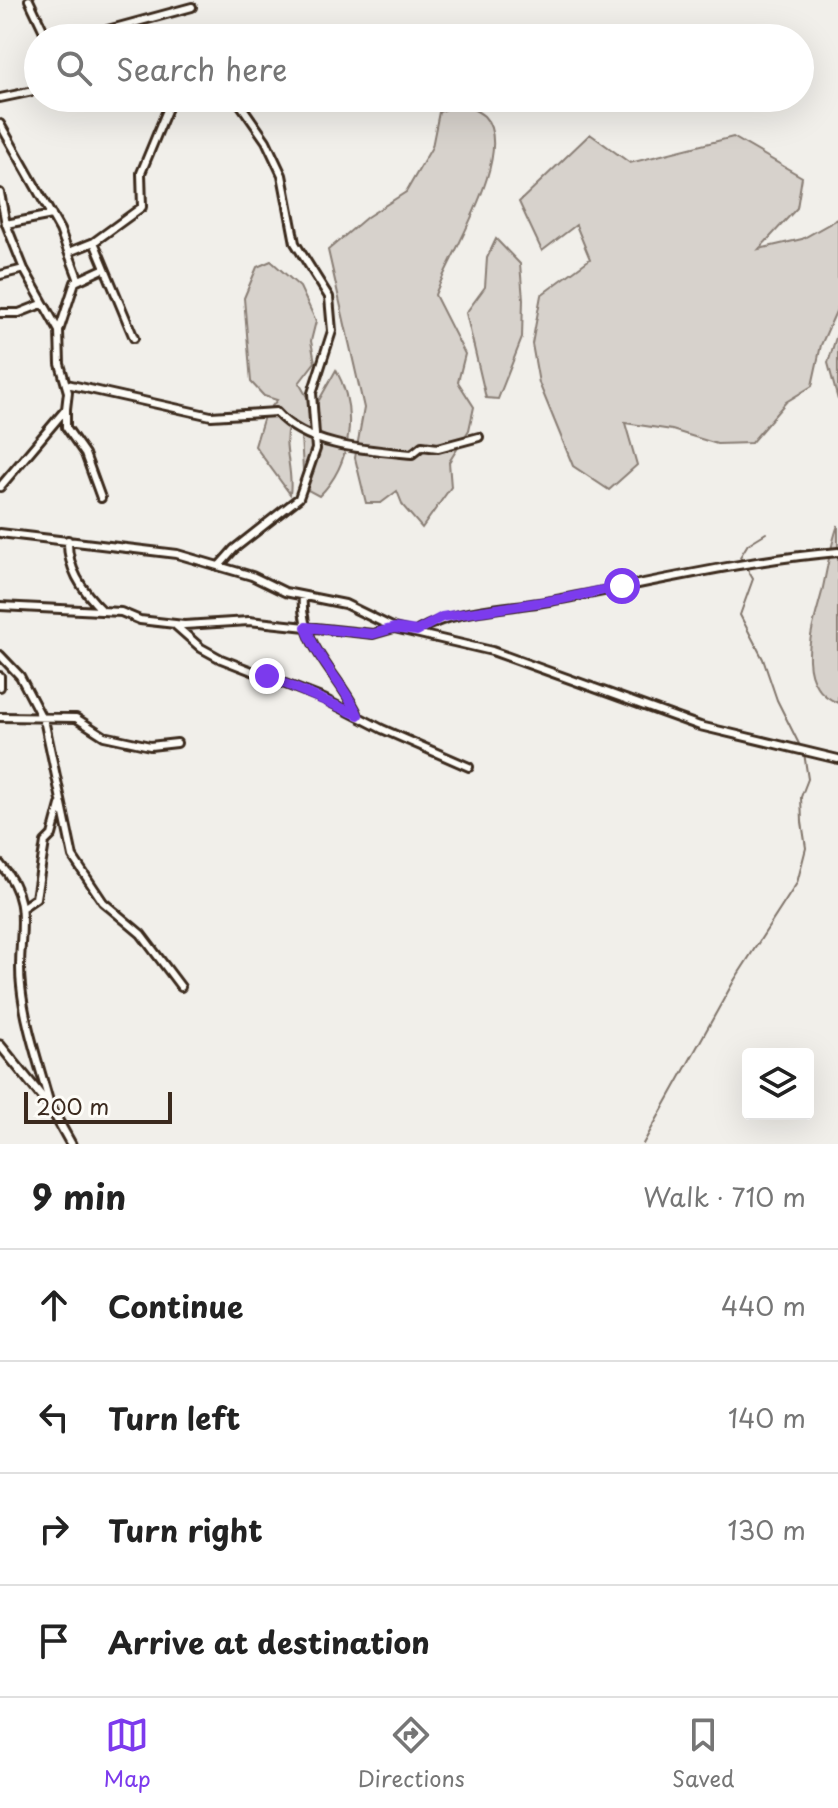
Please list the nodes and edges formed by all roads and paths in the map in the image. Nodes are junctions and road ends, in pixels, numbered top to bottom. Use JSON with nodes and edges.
{"nodes":[{"id":1,"x":29,"y":0,"type":"edge"},
{"id":2,"x":192,"y":7,"type":"dead end"},
{"id":3,"x":40,"y":24,"type":"edge"},
{"id":4,"x":129,"y":24,"type":"edge"},
{"id":5,"x":24,"y":93,"type":"edge"},
{"id":6,"x":0,"y":98,"type":"edge"},
{"id":7,"x":166,"y":112,"type":"edge"},
{"id":8,"x":245,"y":112,"type":"edge"},
{"id":9,"x":0,"y":124,"type":"edge"},
{"id":10,"x":0,"y":193,"type":"edge"},
{"id":11,"x":52,"y":215,"type":"junction"},
{"id":12,"x":6,"y":224,"type":"junction"},
{"id":13,"x":94,"y":242,"type":"junction"},
{"id":14,"x":69,"y":252,"type":"junction"},
{"id":15,"x":24,"y":269,"type":"junction"},
{"id":16,"x":103,"y":269,"type":"junction"},
{"id":17,"x":0,"y":275,"type":"edge"},
{"id":18,"x":78,"y":278,"type":"junction"},
{"id":19,"x":42,"y":304,"type":"junction"},
{"id":20,"x":0,"y":313,"type":"edge"},
{"id":21,"x":59,"y":331,"type":"junction"},
{"id":22,"x":134,"y":338,"type":"dead end"},
{"id":23,"x":67,"y":384,"type":"junction"},
{"id":24,"x":66,"y":409,"type":"junction"},
{"id":25,"x":479,"y":437,"type":"dead end"},
{"id":26,"x":317,"y":438,"type":"junction"},
{"id":27,"x":0,"y":487,"type":"edge"},
{"id":28,"x":101,"y":498,"type":"dead end"},
{"id":29,"x":0,"y":533,"type":"edge"},
{"id":30,"x":68,"y":540,"type":"junction"},
{"id":31,"x":838,"y":552,"type":"edge"},
{"id":32,"x":219,"y":566,"type":"junction"},
{"id":33,"x":303,"y":596,"type":"junction"},
{"id":34,"x":0,"y":606,"type":"edge"},
{"id":35,"x":103,"y":611,"type":"junction"},
{"id":36,"x":172,"y":623,"type":"junction"},
{"id":37,"x":306,"y":627,"type":"junction"},
{"id":38,"x":394,"y":628,"type":"junction"},
{"id":39,"x":417,"y":631,"type":"junction"},
{"id":40,"x":0,"y":655,"type":"edge"},
{"id":41,"x":0,"y":676,"type":"edge"},
{"id":42,"x":0,"y":687,"type":"edge"},
{"id":43,"x":40,"y":715,"type":"junction"},
{"id":44,"x":358,"y":715,"type":"junction"},
{"id":45,"x":0,"y":717,"type":"edge"},
{"id":46,"x":177,"y":743,"type":"dead end"},
{"id":47,"x":838,"y":759,"type":"edge"},
{"id":48,"x":469,"y":767,"type":"dead end"},
{"id":49,"x":61,"y":802,"type":"junction"},
{"id":50,"x":0,"y":864,"type":"edge"},
{"id":51,"x":23,"y":907,"type":"junction"},
{"id":52,"x":181,"y":987,"type":"dead end"},
{"id":53,"x":0,"y":1045,"type":"edge"},
{"id":54,"x":51,"y":1108,"type":"junction"},
{"id":55,"x":71,"y":1144,"type":"edge"}],
"edges":[{"from":1,"to":3,"type":"street"},
{"from":2,"to":4,"type":"street"},
{"from":5,"to":6,"type":"street"},
{"from":7,"to":13,"type":"street"},
{"from":8,"to":26,"type":"street"},
{"from":9,"to":11,"type":"street"},
{"from":10,"to":12,"type":"street"},
{"from":11,"to":12,"type":"street"},
{"from":11,"to":14,"type":"street"},
{"from":12,"to":15,"type":"street"},
{"from":13,"to":14,"type":"street"},
{"from":13,"to":16,"type":"street"},
{"from":14,"to":18,"type":"street"},
{"from":15,"to":17,"type":"street"},
{"from":15,"to":19,"type":"street"},
{"from":16,"to":18,"type":"street"},
{"from":16,"to":22,"type":"street"},
{"from":18,"to":21,"type":"street"},
{"from":19,"to":20,"type":"street"},
{"from":19,"to":21,"type":"street"},
{"from":21,"to":23,"type":"street"},
{"from":23,"to":24,"type":"street"},
{"from":23,"to":26,"type":"street"},
{"from":24,"to":27,"type":"street"},
{"from":24,"to":28,"type":"street"},
{"from":25,"to":26,"type":"street"},
{"from":26,"to":32,"type":"street"},
{"from":29,"to":30,"type":"street"},
{"from":30,"to":32,"type":"street"},
{"from":30,"to":35,"type":"street"},
{"from":31,"to":39,"type":"street"},
{"from":32,"to":33,"type":"street"},
{"from":33,"to":37,"type":"street"},
{"from":33,"to":38,"type":"street"},
{"from":34,"to":35,"type":"street"},
{"from":35,"to":36,"type":"street"},
{"from":36,"to":37,"type":"street"},
{"from":36,"to":44,"type":"street"},
{"from":37,"to":38,"type":"street"},
{"from":37,"to":44,"type":"street"},
{"from":38,"to":39,"type":"street"},
{"from":39,"to":47,"type":"street"},
{"from":40,"to":43,"type":"street"},
{"from":41,"to":42,"type":"street"},
{"from":43,"to":45,"type":"street"},
{"from":43,"to":46,"type":"street"},
{"from":43,"to":49,"type":"street"},
{"from":44,"to":48,"type":"street"},
{"from":49,"to":51,"type":"street"},
{"from":49,"to":52,"type":"street"},
{"from":50,"to":51,"type":"street"},
{"from":51,"to":54,"type":"street"},
{"from":53,"to":54,"type":"street"},
{"from":54,"to":55,"type":"street"}]}
